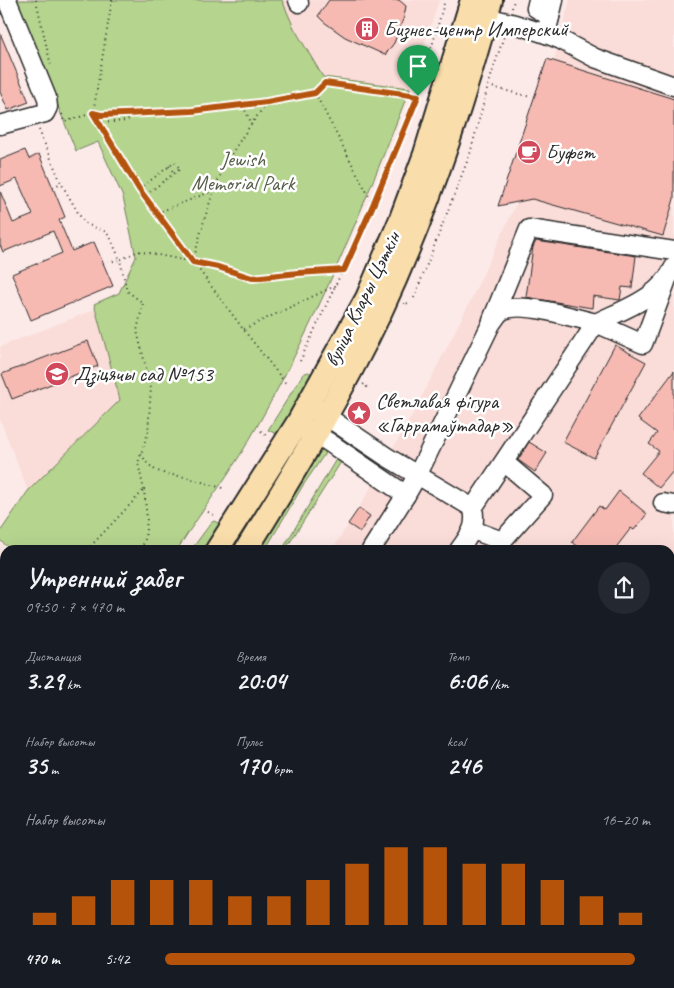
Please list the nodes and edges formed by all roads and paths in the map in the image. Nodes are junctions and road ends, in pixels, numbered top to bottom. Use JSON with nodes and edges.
{"nodes":[{"id":1,"x":7,"y":0,"type":"edge"},
{"id":2,"x":36,"y":0,"type":"edge"},
{"id":3,"x":112,"y":0,"type":"edge"},
{"id":4,"x":445,"y":0,"type":"edge"},
{"id":5,"x":472,"y":0,"type":"edge"},
{"id":6,"x":514,"y":0,"type":"edge"},
{"id":7,"x":538,"y":0,"type":"edge"},
{"id":8,"x":554,"y":0,"type":"edge"},
{"id":9,"x":488,"y":9,"type":"edge"},
{"id":10,"x":508,"y":22,"type":"junction"},
{"id":11,"x":548,"y":26,"type":"junction"},
{"id":12,"x":51,"y":66,"type":"dead end"},
{"id":13,"x":488,"y":86,"type":"junction"},
{"id":14,"x":674,"y":86,"type":"edge"},
{"id":15,"x":315,"y":93,"type":"junction"},
{"id":16,"x":418,"y":96,"type":"junction"},
{"id":17,"x":531,"y":97,"type":"dead end"},
{"id":18,"x":267,"y":102,"type":"junction"},
{"id":19,"x":243,"y":105,"type":"junction"},
{"id":20,"x":93,"y":113,"type":"junction"},
{"id":21,"x":138,"y":113,"type":"junction"},
{"id":22,"x":49,"y":119,"type":"junction"},
{"id":23,"x":98,"y":123,"type":"junction"},
{"id":24,"x":252,"y":124,"type":"junction"},
{"id":25,"x":0,"y":125,"type":"edge"},
{"id":26,"x":169,"y":166,"type":"junction"},
{"id":27,"x":174,"y":173,"type":"junction"},
{"id":28,"x":61,"y":183,"type":"junction"},
{"id":29,"x":52,"y":187,"type":"dead end"},
{"id":30,"x":139,"y":189,"type":"junction"},
{"id":31,"x":215,"y":190,"type":"junction"},
{"id":32,"x":144,"y":196,"type":"junction"},
{"id":33,"x":373,"y":205,"type":"junction"},
{"id":34,"x":157,"y":213,"type":"junction"},
{"id":35,"x":674,"y":250,"type":"edge"},
{"id":36,"x":120,"y":260,"type":"junction"},
{"id":37,"x":193,"y":262,"type":"junction"},
{"id":38,"x":103,"y":263,"type":"dead end"},
{"id":39,"x":344,"y":270,"type":"junction"},
{"id":40,"x":670,"y":275,"type":"edge"},
{"id":41,"x":337,"y":285,"type":"junction"},
{"id":42,"x":414,"y":298,"type":"dead end"},
{"id":43,"x":596,"y":323,"type":"junction"},
{"id":44,"x":491,"y":324,"type":"junction"},
{"id":45,"x":243,"y":330,"type":"junction"},
{"id":46,"x":300,"y":360,"type":"dead end"},
{"id":47,"x":287,"y":385,"type":"dead end"},
{"id":48,"x":308,"y":405,"type":"junction"},
{"id":49,"x":327,"y":416,"type":"junction"},
{"id":50,"x":306,"y":430,"type":"junction"},
{"id":51,"x":141,"y":454,"type":"junction"},
{"id":52,"x":504,"y":462,"type":"junction"},
{"id":53,"x":418,"y":474,"type":"junction"},
{"id":54,"x":144,"y":490,"type":"junction"},
{"id":55,"x":225,"y":490,"type":"dead end"},
{"id":56,"x":406,"y":495,"type":"junction"},
{"id":57,"x":473,"y":508,"type":"junction"},
{"id":58,"x":473,"y":530,"type":"junction"},
{"id":59,"x":92,"y":545,"type":"edge"},
{"id":60,"x":143,"y":545,"type":"edge"},
{"id":61,"x":222,"y":545,"type":"edge"},
{"id":62,"x":248,"y":545,"type":"edge"},
{"id":63,"x":374,"y":545,"type":"edge"},
{"id":64,"x":462,"y":545,"type":"edge"}],
"edges":[{"from":1,"to":22,"type":"street"},
{"from":2,"to":12,"type":"path"},
{"from":3,"to":20,"type":"path"},
{"from":4,"to":16,"type":"path"},
{"from":5,"to":48,"type":"main road","name":"вуліца Клары Цэткін"},
{"from":6,"to":10,"type":"path"},
{"from":7,"to":11,"type":"street"},
{"from":8,"to":11,"type":"street"},
{"from":9,"to":10,"type":"street"},
{"from":9,"to":49,"type":"main road","name":"вуліца Клары Цэткін"},
{"from":10,"to":11,"type":"street"},
{"from":10,"to":13,"type":"path"},
{"from":11,"to":14,"type":"street"},
{"from":13,"to":17,"type":"path"},
{"from":13,"to":42,"type":"path"},
{"from":15,"to":16,"type":"path"},
{"from":15,"to":18,"type":"path"},
{"from":15,"to":33,"type":"path"},
{"from":16,"to":33,"type":"path"},
{"from":18,"to":19,"type":"path"},
{"from":18,"to":24,"type":"path"},
{"from":19,"to":21,"type":"path"},
{"from":19,"to":24,"type":"path"},
{"from":20,"to":21,"type":"path"},
{"from":20,"to":22,"type":"path"},
{"from":20,"to":23,"type":"path"},
{"from":21,"to":23,"type":"path"},
{"from":22,"to":25,"type":"street"},
{"from":22,"to":28,"type":"path"},
{"from":23,"to":30,"type":"path"},
{"from":24,"to":31,"type":"path"},
{"from":26,"to":27,"type":"path"},
{"from":26,"to":27,"type":"path"},
{"from":26,"to":30,"type":"path"},
{"from":27,"to":32,"type":"path"},
{"from":28,"to":29,"type":"path"},
{"from":28,"to":36,"type":"path"},
{"from":30,"to":32,"type":"path"},
{"from":31,"to":34,"type":"path"},
{"from":31,"to":37,"type":"path"},
{"from":32,"to":34,"type":"path"},
{"from":33,"to":39,"type":"path"},
{"from":34,"to":37,"type":"path"},
{"from":35,"to":44,"type":"street"},
{"from":36,"to":37,"type":"path"},
{"from":36,"to":38,"type":"path"},
{"from":36,"to":51,"type":"path"},
{"from":37,"to":39,"type":"path"},
{"from":37,"to":45,"type":"path"},
{"from":39,"to":41,"type":"path"},
{"from":40,"to":43,"type":"street"},
{"from":40,"to":43,"type":"street"},
{"from":41,"to":45,"type":"path"},
{"from":41,"to":46,"type":"path"},
{"from":43,"to":44,"type":"street"},
{"from":43,"to":52,"type":"street"},
{"from":44,"to":53,"type":"street"},
{"from":45,"to":47,"type":"path"},
{"from":48,"to":49,"type":"street"},
{"from":48,"to":50,"type":"main road","name":"вуліца Клары Цэткін"},
{"from":49,"to":50,"type":"main road","name":"вуліца Клары Цэткін"},
{"from":49,"to":53,"type":"street"},
{"from":50,"to":56,"type":"street"},
{"from":50,"to":61,"type":"main road","name":"вуліца Клары Цэткін"},
{"from":50,"to":62,"type":"main road","name":"вуліца Клары Цэткін"},
{"from":51,"to":54,"type":"path"},
{"from":51,"to":55,"type":"path"},
{"from":52,"to":57,"type":"street"},
{"from":52,"to":58,"type":"street"},
{"from":53,"to":56,"type":"street"},
{"from":53,"to":57,"type":"street"},
{"from":54,"to":59,"type":"path"},
{"from":54,"to":60,"type":"path"},
{"from":56,"to":63,"type":"street"},
{"from":57,"to":58,"type":"street"},
{"from":58,"to":64,"type":"street"}]}
